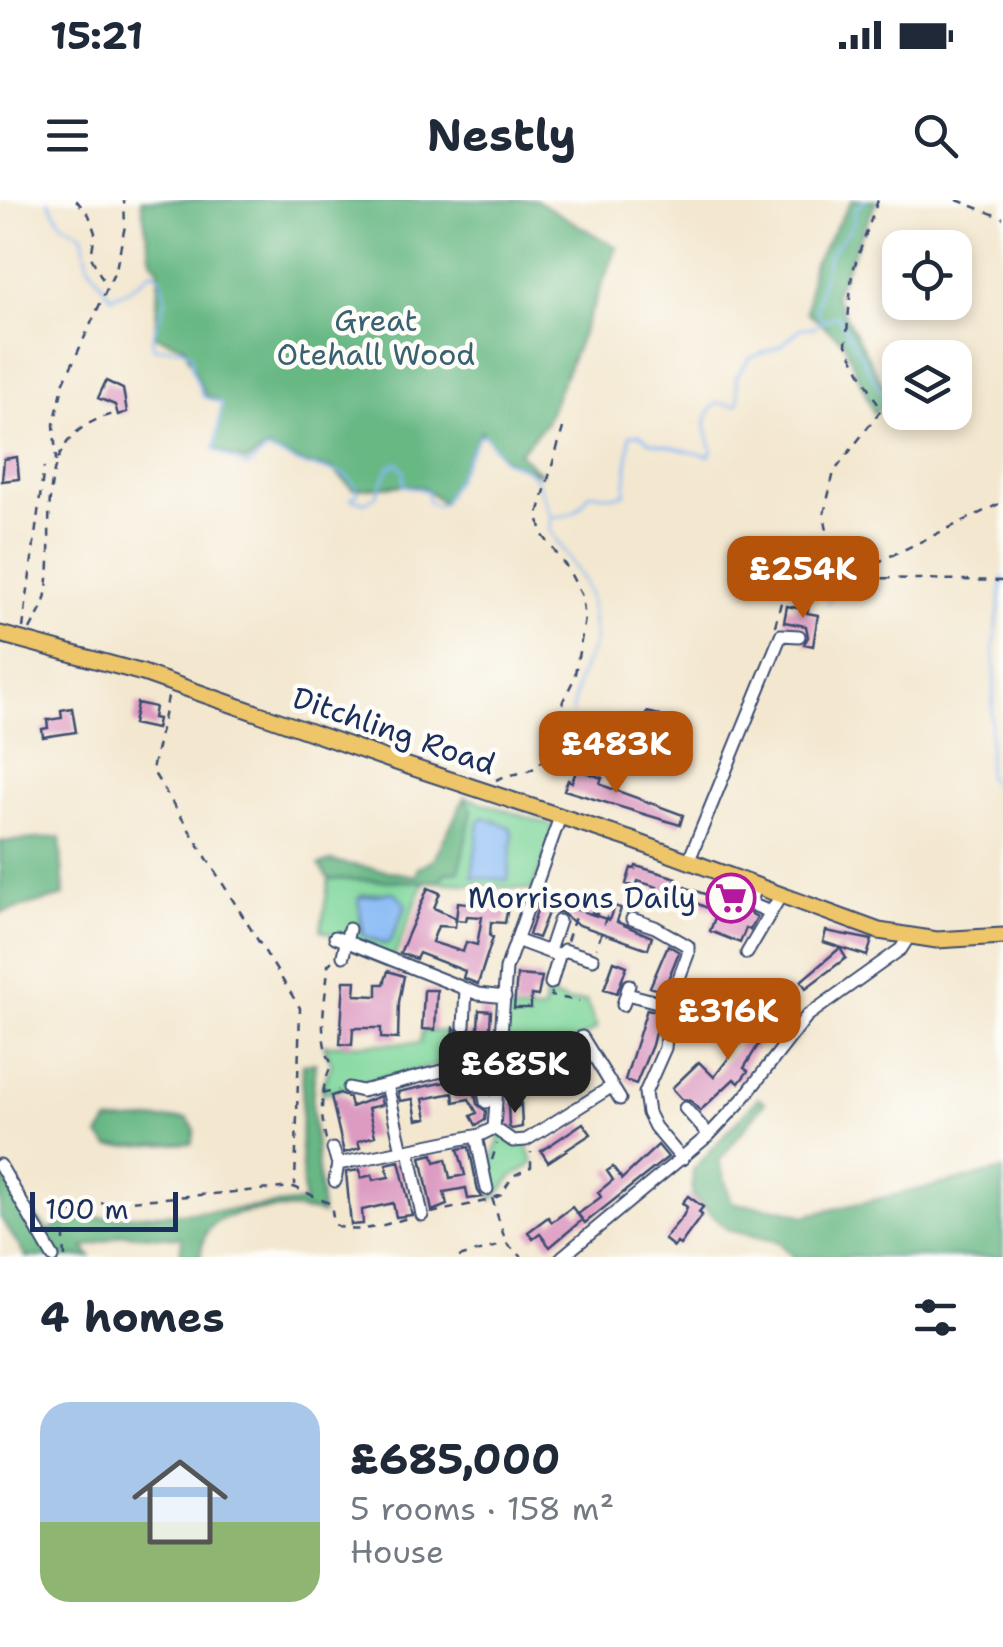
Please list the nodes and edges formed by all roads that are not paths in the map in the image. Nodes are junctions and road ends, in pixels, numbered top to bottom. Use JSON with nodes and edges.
{"nodes":[{"id":1,"x":0,"y":634,"type":"edge"},
{"id":2,"x":800,"y":636,"type":"dead end"},
{"id":3,"x":560,"y":816,"type":"junction"},
{"id":4,"x":690,"y":860,"type":"junction"},
{"id":5,"x":756,"y":884,"type":"junction"},
{"id":6,"x":781,"y":895,"type":"junction"},
{"id":7,"x":770,"y":912,"type":"junction"},
{"id":8,"x":632,"y":919,"type":"dead end"},
{"id":9,"x":560,"y":921,"type":"dead end"},
{"id":10,"x":349,"y":936,"type":"junction"},
{"id":11,"x":1003,"y":936,"type":"edge"},
{"id":12,"x":335,"y":937,"type":"dead end"},
{"id":13,"x":908,"y":938,"type":"junction"},
{"id":14,"x":516,"y":940,"type":"junction"},
{"id":15,"x":557,"y":952,"type":"junction"},
{"id":16,"x":748,"y":953,"type":"dead end"},
{"id":17,"x":343,"y":956,"type":"road end"},
{"id":18,"x":593,"y":959,"type":"road end"},
{"id":19,"x":552,"y":980,"type":"road end"},
{"id":20,"x":466,"y":988,"type":"junction"},
{"id":21,"x":626,"y":995,"type":"dead end"},
{"id":22,"x":505,"y":997,"type":"junction"},
{"id":23,"x":669,"y":1005,"type":"junction"},
{"id":24,"x":464,"y":1026,"type":"dead end"},
{"id":25,"x":582,"y":1038,"type":"road end"},
{"id":26,"x":478,"y":1064,"type":"dead end"},
{"id":27,"x":446,"y":1070,"type":"dead end"},
{"id":28,"x":500,"y":1079,"type":"junction"},
{"id":29,"x":482,"y":1082,"type":"junction"},
{"id":30,"x":386,"y":1085,"type":"junction"},
{"id":31,"x":611,"y":1087,"type":"junction"},
{"id":32,"x":350,"y":1088,"type":"road end"},
{"id":33,"x":620,"y":1100,"type":"dead end"},
{"id":34,"x":486,"y":1102,"type":"dead end"},
{"id":35,"x":684,"y":1108,"type":"dead end"},
{"id":36,"x":494,"y":1128,"type":"junction"},
{"id":37,"x":709,"y":1135,"type":"junction"},
{"id":38,"x":476,"y":1136,"type":"junction"},
{"id":39,"x":331,"y":1150,"type":"road end"},
{"id":40,"x":406,"y":1150,"type":"junction"},
{"id":41,"x":682,"y":1159,"type":"junction"},
{"id":42,"x":338,"y":1164,"type":"junction"},
{"id":43,"x":0,"y":1165,"type":"edge"},
{"id":44,"x":335,"y":1181,"type":"dead end"},
{"id":45,"x":487,"y":1188,"type":"dead end"},
{"id":46,"x":422,"y":1215,"type":"road end"},
{"id":47,"x":54,"y":1257,"type":"edge"},
{"id":48,"x":562,"y":1257,"type":"edge"}],
"edges":[{"from":1,"to":3,"type":"main road","name":"Ditchling Road"},
{"from":2,"to":4,"type":"street"},
{"from":3,"to":4,"type":"main road","name":"Ditchling Road"},
{"from":3,"to":14,"type":"street"},
{"from":4,"to":5,"type":"main road","name":"Ditchling Road"},
{"from":5,"to":6,"type":"main road","name":"Ditchling Road"},
{"from":5,"to":7,"type":"street"},
{"from":6,"to":7,"type":"street"},
{"from":6,"to":13,"type":"main road","name":"Ditchling Road"},
{"from":7,"to":16,"type":"street"},
{"from":8,"to":23,"type":"street"},
{"from":9,"to":15,"type":"street"},
{"from":10,"to":12,"type":"street"},
{"from":10,"to":17,"type":"street"},
{"from":10,"to":20,"type":"street"},
{"from":11,"to":13,"type":"main road","name":"Ditchling Road"},
{"from":13,"to":37,"type":"street"},
{"from":14,"to":15,"type":"street"},
{"from":14,"to":22,"type":"street"},
{"from":15,"to":18,"type":"street"},
{"from":15,"to":19,"type":"street"},
{"from":20,"to":22,"type":"street"},
{"from":20,"to":24,"type":"street"},
{"from":21,"to":23,"type":"street"},
{"from":22,"to":28,"type":"street"},
{"from":23,"to":41,"type":"street"},
{"from":25,"to":31,"type":"street"},
{"from":26,"to":29,"type":"street"},
{"from":27,"to":30,"type":"street"},
{"from":28,"to":29,"type":"street"},
{"from":28,"to":36,"type":"street"},
{"from":29,"to":34,"type":"street"},
{"from":30,"to":32,"type":"street"},
{"from":30,"to":40,"type":"street"},
{"from":31,"to":33,"type":"street"},
{"from":31,"to":36,"type":"street"},
{"from":35,"to":37,"type":"street"},
{"from":36,"to":38,"type":"street"},
{"from":37,"to":41,"type":"street"},
{"from":38,"to":40,"type":"street"},
{"from":38,"to":45,"type":"street"},
{"from":39,"to":42,"type":"street"},
{"from":40,"to":42,"type":"street"},
{"from":40,"to":46,"type":"street"},
{"from":41,"to":48,"type":"street"},
{"from":42,"to":44,"type":"street"},
{"from":43,"to":47,"type":"street"}]}
